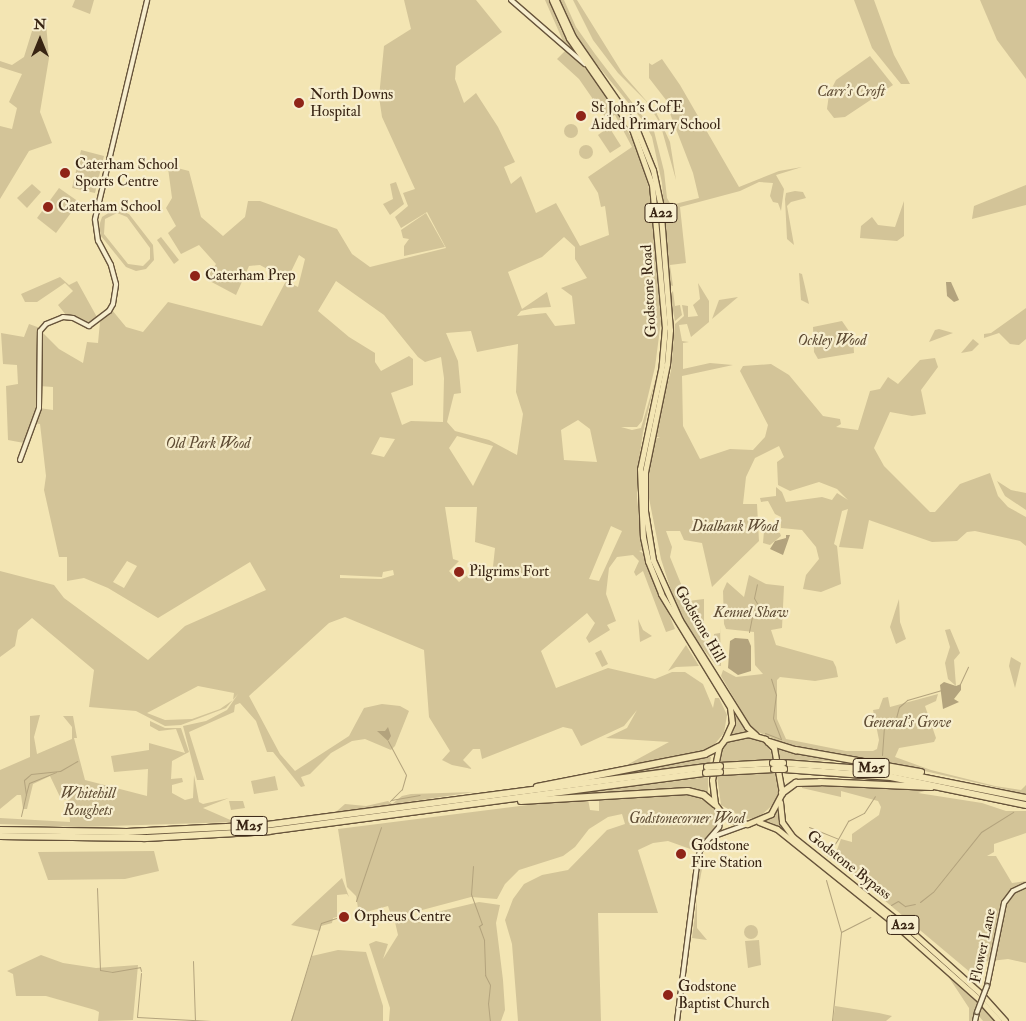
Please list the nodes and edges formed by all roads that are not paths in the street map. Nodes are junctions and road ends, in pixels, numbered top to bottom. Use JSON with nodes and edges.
{"nodes":[{"id":1,"x":147,"y":0,"type":"edge"},
{"id":2,"x":511,"y":0,"type":"edge"},
{"id":3,"x":552,"y":0,"type":"edge"},
{"id":4,"x":556,"y":0,"type":"edge"},
{"id":5,"x":570,"y":50,"type":"junction"},
{"id":6,"x":579,"y":52,"type":"junction"},
{"id":7,"x":585,"y":54,"type":"junction"},
{"id":8,"x":589,"y":66,"type":"junction"},
{"id":9,"x":20,"y":460,"type":"dead end"},
{"id":10,"x":644,"y":486,"type":"joint"},
{"id":11,"x":640,"y":497,"type":"joint"},
{"id":12,"x":756,"y":735,"type":"junction"},
{"id":13,"x":726,"y":739,"type":"junction"},
{"id":14,"x":769,"y":742,"type":"junction"},
{"id":15,"x":719,"y":748,"type":"junction"},
{"id":16,"x":784,"y":766,"type":"junction"},
{"id":17,"x":706,"y":770,"type":"junction"},
{"id":18,"x":957,"y":783,"type":"junction"},
{"id":19,"x":954,"y":789,"type":"junction"},
{"id":20,"x":782,"y":793,"type":"junction"},
{"id":21,"x":496,"y":795,"type":"junction"},
{"id":22,"x":1026,"y":798,"type":"edge"},
{"id":23,"x":486,"y":802,"type":"junction"},
{"id":24,"x":780,"y":802,"type":"junction"},
{"id":25,"x":715,"y":804,"type":"junction"},
{"id":26,"x":1026,"y":805,"type":"edge"},
{"id":27,"x":721,"y":812,"type":"junction"},
{"id":28,"x":759,"y":822,"type":"junction"},
{"id":29,"x":747,"y":824,"type":"junction"},
{"id":30,"x":0,"y":830,"type":"edge"},
{"id":31,"x":0,"y":836,"type":"edge"},
{"id":32,"x":712,"y":836,"type":"junction"},
{"id":33,"x":1026,"y":885,"type":"edge"},
{"id":34,"x":677,"y":1021,"type":"edge"},
{"id":35,"x":975,"y":1021,"type":"edge"},
{"id":36,"x":999,"y":1021,"type":"edge"},
{"id":37,"x":1005,"y":1021,"type":"edge"}],
"edges":[{"from":1,"to":9,"type":"street"},
{"from":2,"to":5,"type":"street"},
{"from":3,"to":6,"type":"highway","number":"A22"},
{"from":4,"to":7,"type":"highway","number":"A22"},
{"from":5,"to":6,"type":"street"},
{"from":5,"to":8,"type":"street"},
{"from":6,"to":7,"type":"street"},
{"from":6,"to":8,"type":"highway","name":"Godstone Road","number":"A22"},
{"from":7,"to":10,"type":"highway","name":"Godstone Road","number":"A22"},
{"from":8,"to":11,"type":"highway","name":"Godstone Road","number":"A22"},
{"from":10,"to":12,"type":"highway","name":"Godstone Hill","number":"A22"},
{"from":11,"to":13,"type":"highway","name":"Godstone Hill","number":"A22"},
{"from":12,"to":13,"type":"highway"},
{"from":12,"to":14,"type":"highway"},
{"from":13,"to":15,"type":"highway"},
{"from":14,"to":18,"type":"highway","number":"M25"},
{"from":14,"to":20,"type":"highway"},
{"from":15,"to":21,"type":"highway","number":"M25"},
{"from":15,"to":25,"type":"highway"},
{"from":16,"to":17,"type":"highway","number":"M25","bridge":true},
{"from":16,"to":18,"type":"highway","number":"M25"},
{"from":16,"to":19,"type":"highway","number":"M25"},
{"from":17,"to":21,"type":"highway","number":"M25"},
{"from":17,"to":23,"type":"highway","number":"M25"},
{"from":18,"to":22,"type":"highway","number":"M25"},
{"from":19,"to":20,"type":"highway","number":"M25"},
{"from":19,"to":26,"type":"highway","number":"M25"},
{"from":20,"to":24,"type":"highway"},
{"from":21,"to":30,"type":"highway","number":"M25"},
{"from":23,"to":25,"type":"highway","number":"M25"},
{"from":23,"to":31,"type":"highway","number":"M25"},
{"from":24,"to":28,"type":"highway"},
{"from":24,"to":37,"type":"highway","name":"Godstone Bypass","number":"A22"},
{"from":25,"to":27,"type":"highway"},
{"from":27,"to":29,"type":"highway"},
{"from":27,"to":32,"type":"street"},
{"from":28,"to":29,"type":"highway"},
{"from":28,"to":36,"type":"highway","name":"Godstone Bypass","number":"A22"},
{"from":29,"to":32,"type":"street"},
{"from":32,"to":34,"type":"street"},
{"from":33,"to":35,"type":"street","name":"Flower Lane","bridge":true}]}
